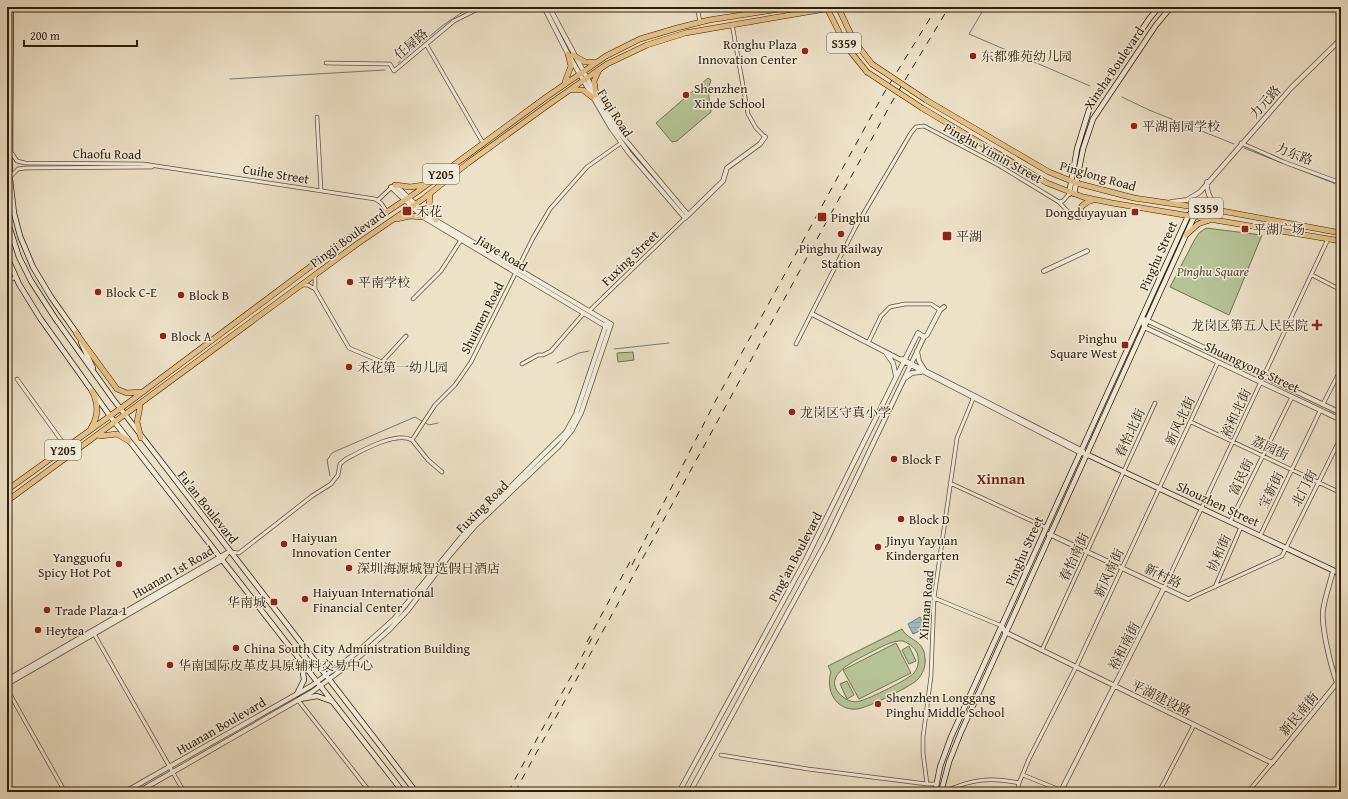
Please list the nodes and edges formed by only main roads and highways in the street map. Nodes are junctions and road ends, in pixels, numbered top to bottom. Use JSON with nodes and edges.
{"nodes":[{"id":1,"x":11,"y":7,"type":"edge"},
{"id":2,"x":793,"y":7,"type":"edge"},
{"id":3,"x":837,"y":7,"type":"edge"},
{"id":4,"x":1159,"y":7,"type":"edge"},
{"id":5,"x":1171,"y":7,"type":"edge"},
{"id":6,"x":827,"y":8,"type":"edge"},
{"id":7,"x":599,"y":60,"type":"junction"},
{"id":8,"x":603,"y":67,"type":"junction"},
{"id":9,"x":561,"y":86,"type":"junction"},
{"id":10,"x":566,"y":91,"type":"junction"},
{"id":11,"x":10,"y":108,"type":"junction"},
{"id":12,"x":7,"y":125,"type":"edge"},
{"id":13,"x":439,"y":175,"type":"junction"},
{"id":14,"x":444,"y":182,"type":"junction"},
{"id":15,"x":1074,"y":182,"type":"junction"},
{"id":16,"x":429,"y":183,"type":"junction"},
{"id":17,"x":393,"y":186,"type":"road end"},
{"id":18,"x":431,"y":192,"type":"junction"},
{"id":19,"x":1071,"y":194,"type":"junction"},
{"id":20,"x":1095,"y":200,"type":"junction"},
{"id":21,"x":1196,"y":206,"type":"junction"},
{"id":22,"x":1191,"y":216,"type":"junction"},
{"id":23,"x":423,"y":217,"type":"road end"},
{"id":24,"x":1076,"y":217,"type":"road end"},
{"id":25,"x":7,"y":220,"type":"edge"},
{"id":26,"x":374,"y":220,"type":"junction"},
{"id":27,"x":436,"y":220,"type":"road end"},
{"id":28,"x":1216,"y":220,"type":"junction"},
{"id":29,"x":389,"y":222,"type":"junction"},
{"id":30,"x":380,"y":228,"type":"junction"},
{"id":31,"x":1341,"y":233,"type":"edge"},
{"id":32,"x":1186,"y":235,"type":"junction"},
{"id":33,"x":1341,"y":241,"type":"edge"},
{"id":34,"x":7,"y":257,"type":"edge"},
{"id":35,"x":1144,"y":319,"type":"junction"},
{"id":36,"x":76,"y":333,"type":"junction"},
{"id":37,"x":96,"y":377,"type":"junction"},
{"id":38,"x":147,"y":389,"type":"junction"},
{"id":39,"x":92,"y":391,"type":"junction"},
{"id":40,"x":142,"y":404,"type":"junction"},
{"id":41,"x":120,"y":409,"type":"junction"},
{"id":42,"x":110,"y":416,"type":"junction"},
{"id":43,"x":125,"y":416,"type":"junction"},
{"id":44,"x":116,"y":423,"type":"junction"},
{"id":45,"x":86,"y":433,"type":"junction"},
{"id":46,"x":97,"y":437,"type":"junction"},
{"id":47,"x":141,"y":438,"type":"junction"},
{"id":48,"x":129,"y":441,"type":"junction"},
{"id":49,"x":1083,"y":452,"type":"junction"},
{"id":50,"x":7,"y":490,"type":"edge"},
{"id":51,"x":7,"y":501,"type":"edge"},
{"id":52,"x":218,"y":536,"type":"junction"},
{"id":53,"x":209,"y":543,"type":"junction"},
{"id":54,"x":242,"y":568,"type":"junction"},
{"id":55,"x":1337,"y":573,"type":"edge"},
{"id":56,"x":234,"y":575,"type":"junction"},
{"id":57,"x":292,"y":633,"type":"junction"},
{"id":58,"x":284,"y":640,"type":"junction"},
{"id":59,"x":300,"y":660,"type":"junction"},
{"id":60,"x":297,"y":694,"type":"road end"},
{"id":61,"x":299,"y":700,"type":"road end"},
{"id":62,"x":334,"y":704,"type":"junction"},
{"id":63,"x":354,"y":713,"type":"junction"},
{"id":64,"x":346,"y":719,"type":"junction"},
{"id":65,"x":403,"y":792,"type":"edge"},
{"id":66,"x":416,"y":792,"type":"edge"},
{"id":67,"x":935,"y":792,"type":"edge"},
{"id":68,"x":942,"y":792,"type":"edge"}],
"edges":[{"from":1,"to":11,"type":"main road"},
{"from":2,"to":7,"type":"main road","name":"Pingji Boulevard","number":"Y205"},
{"from":3,"to":6,"type":"main road","name":"Pingji Boulevard","number":"Y205"},
{"from":3,"to":15,"type":"main road","name":"Pinglong Road","number":"S359","bridge":true},
{"from":4,"to":15,"type":"main road","name":"Xinsha Boulevard"},
{"from":5,"to":15,"type":"main road","name":"Xinsha Boulevard"},
{"from":6,"to":8,"type":"main road","name":"Pingji Boulevard","number":"Y205"},
{"from":6,"to":19,"type":"main road","name":"Pinglong Road","number":"S359","bridge":true},
{"from":7,"to":9,"type":"main road","name":"Pingji Boulevard","number":"Y205"},
{"from":7,"to":9,"type":"main road"},
{"from":8,"to":10,"type":"main road","name":"Pingji Boulevard","number":"Y205"},
{"from":8,"to":10,"type":"main road"},
{"from":9,"to":13,"type":"main road","name":"Pingji Boulevard","number":"Y205"},
{"from":10,"to":14,"type":"main road","name":"Pingji Boulevard","number":"Y205"},
{"from":11,"to":12,"type":"main road"},
{"from":11,"to":36,"type":"main road"},
{"from":13,"to":14,"type":"main road"},
{"from":13,"to":16,"type":"main road","name":"Pingji Boulevard","number":"Y205"},
{"from":14,"to":18,"type":"main road","name":"Pingji Boulevard","number":"Y205"},
{"from":15,"to":19,"type":"main road","name":"Xinsha Boulevard"},
{"from":15,"to":21,"type":"main road","name":"Pinglong Road","number":"S359"},
{"from":16,"to":17,"type":"main road"},
{"from":16,"to":26,"type":"main road","name":"Pingji Boulevard","number":"Y205"},
{"from":18,"to":27,"type":"main road"},
{"from":18,"to":29,"type":"main road","name":"Pingji Boulevard","number":"Y205"},
{"from":19,"to":20,"type":"main road","name":"Pinglong Road","number":"S359"},
{"from":20,"to":22,"type":"main road","name":"Pinglong Road","number":"S359"},
{"from":20,"to":24,"type":"main road"},
{"from":21,"to":22,"type":"main road","name":"Pinghu Street"},
{"from":21,"to":31,"type":"main road","name":"Pinglong Road","number":"S359"},
{"from":22,"to":28,"type":"main road","number":"S359"},
{"from":22,"to":32,"type":"main road","name":"Pinghu Street"},
{"from":22,"to":35,"type":"main road","name":"Pinghu Street"},
{"from":23,"to":29,"type":"main road"},
{"from":25,"to":37,"type":"main road","name":"Fu'an Boulevard"},
{"from":26,"to":30,"type":"main road"},
{"from":26,"to":38,"type":"main road","name":"Pingji Boulevard","number":"Y205"},
{"from":28,"to":32,"type":"main road"},
{"from":28,"to":33,"type":"main road","number":"S359"},
{"from":29,"to":30,"type":"main road","name":"Pingji Boulevard","number":"Y205"},
{"from":30,"to":40,"type":"main road","name":"Pingji Boulevard","number":"Y205"},
{"from":32,"to":35,"type":"main road","name":"Pinghu Street"},
{"from":34,"to":39,"type":"main road","name":"Fu'an Boulevard"},
{"from":35,"to":49,"type":"main road","name":"Pinghu Street"},
{"from":35,"to":49,"type":"main road","name":"Pinghu Street"},
{"from":36,"to":37,"type":"main road"},
{"from":36,"to":38,"type":"main road"},
{"from":37,"to":41,"type":"main road","name":"Fu'an Boulevard"},
{"from":38,"to":41,"type":"main road","name":"Pingji Boulevard","number":"Y205"},
{"from":39,"to":42,"type":"main road","name":"Fu'an Boulevard"},
{"from":39,"to":45,"type":"main road"},
{"from":40,"to":43,"type":"main road","name":"Pingji Boulevard","number":"Y205"},
{"from":40,"to":47,"type":"main road"},
{"from":41,"to":42,"type":"main road","name":"Pingji Boulevard","number":"Y205"},
{"from":41,"to":43,"type":"main road","name":"Fu'an Boulevard"},
{"from":42,"to":44,"type":"main road","name":"Fu'an Boulevard"},
{"from":42,"to":45,"type":"main road","name":"Pingji Boulevard","number":"Y205"},
{"from":43,"to":44,"type":"main road","name":"Pingji Boulevard","number":"Y205"},
{"from":43,"to":47,"type":"main road","name":"Fu'an Boulevard"},
{"from":44,"to":46,"type":"main road","name":"Pingji Boulevard","number":"Y205"},
{"from":44,"to":48,"type":"main road","name":"Fu'an Boulevard"},
{"from":45,"to":50,"type":"main road","name":"Pingji Boulevard","number":"Y205"},
{"from":46,"to":48,"type":"main road"},
{"from":46,"to":51,"type":"main road","name":"Pingji Boulevard","number":"Y205"},
{"from":47,"to":52,"type":"main road","name":"Fu'an Boulevard"},
{"from":48,"to":53,"type":"main road","name":"Fu'an Boulevard"},
{"from":49,"to":55,"type":"main road","name":"Shouzhen Street"},
{"from":49,"to":67,"type":"main road","name":"Pinghu Street"},
{"from":49,"to":68,"type":"main road","name":"Pinghu Street"},
{"from":52,"to":53,"type":"main road"},
{"from":52,"to":54,"type":"main road","name":"Fu'an Boulevard"},
{"from":53,"to":56,"type":"main road","name":"Fu'an Boulevard"},
{"from":54,"to":56,"type":"main road"},
{"from":54,"to":57,"type":"main road","name":"Fu'an Boulevard"},
{"from":56,"to":58,"type":"main road","name":"Fu'an Boulevard"},
{"from":57,"to":58,"type":"main road"},
{"from":57,"to":63,"type":"main road","name":"Fu'an Boulevard"},
{"from":58,"to":59,"type":"main road","name":"Fu'an Boulevard"},
{"from":59,"to":60,"type":"main road"},
{"from":59,"to":62,"type":"main road","name":"Fu'an Boulevard"},
{"from":61,"to":62,"type":"main road"},
{"from":62,"to":64,"type":"main road","name":"Fu'an Boulevard"},
{"from":63,"to":64,"type":"main road"},
{"from":63,"to":66,"type":"main road","name":"Fu'an Boulevard"},
{"from":64,"to":65,"type":"main road","name":"Fu'an Boulevard"}]}
